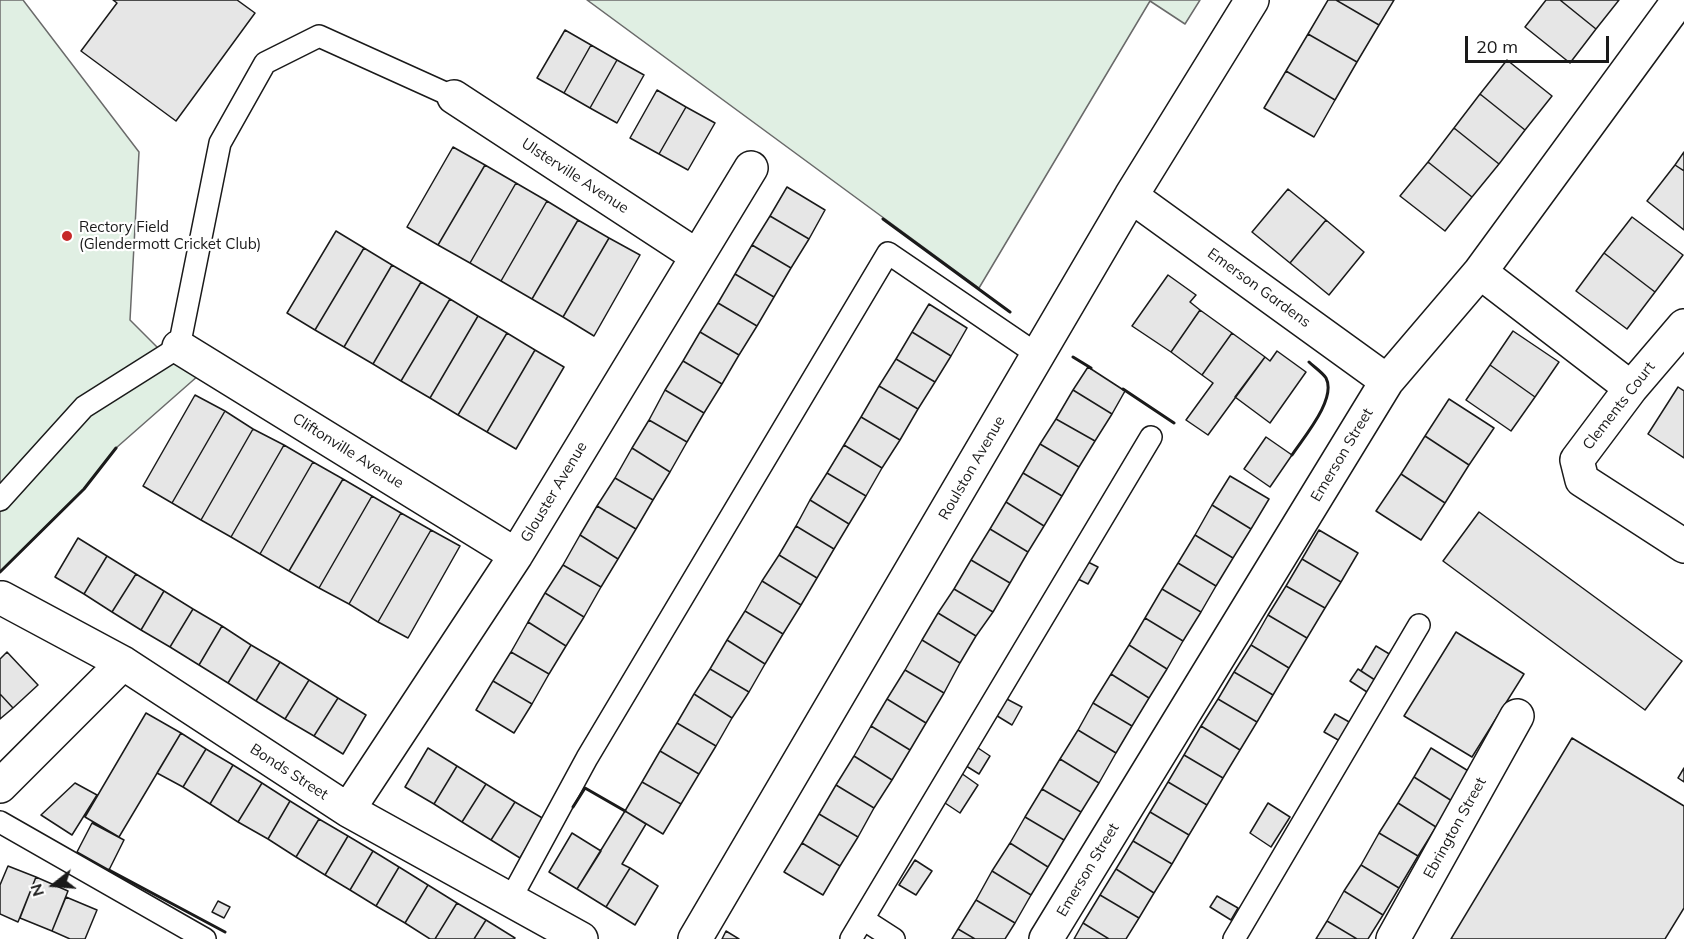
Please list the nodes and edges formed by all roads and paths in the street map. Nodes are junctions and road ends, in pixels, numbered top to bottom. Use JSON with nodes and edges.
{"nodes":[{"id":1,"x":1252,"y":0,"type":"edge"},
{"id":2,"x":1679,"y":0,"type":"edge"},
{"id":3,"x":454,"y":97,"type":"joint"},
{"id":4,"x":752,"y":168,"type":"dead end"},
{"id":5,"x":1131,"y":196,"type":"junction"},
{"id":6,"x":697,"y":256,"type":"junction"},
{"id":7,"x":1480,"y":272,"type":"junction"},
{"id":8,"x":1684,"y":326,"type":"edge"},
{"id":9,"x":179,"y":347,"type":"junction"},
{"id":10,"x":1038,"y":356,"type":"junction"},
{"id":11,"x":1387,"y":381,"type":"junction"},
{"id":12,"x":1631,"y":388,"type":"junction"},
{"id":13,"x":1150,"y":437,"type":"dead end"},
{"id":14,"x":0,"y":500,"type":"edge"},
{"id":15,"x":1684,"y":546,"type":"edge"},
{"id":16,"x":516,"y":555,"type":"junction"},
{"id":17,"x":2,"y":598,"type":"dead end"},
{"id":18,"x":1419,"y":625,"type":"dead end"},
{"id":19,"x":123,"y":663,"type":"junction"},
{"id":20,"x":1517,"y":716,"type":"dead end"},
{"id":21,"x":0,"y":786,"type":"edge"},
{"id":22,"x":348,"y":810,"type":"junction"},
{"id":23,"x":0,"y":822,"type":"edge"},
{"id":24,"x":510,"y":900,"type":"junction"},
{"id":25,"x":863,"y":919,"type":"junction"},
{"id":26,"x":205,"y":939,"type":"edge"},
{"id":27,"x":581,"y":939,"type":"edge"},
{"id":28,"x":695,"y":939,"type":"edge"},
{"id":29,"x":851,"y":939,"type":"edge"},
{"id":30,"x":894,"y":939,"type":"edge"},
{"id":31,"x":1046,"y":939,"type":"edge"},
{"id":32,"x":1234,"y":939,"type":"edge"},
{"id":33,"x":1393,"y":939,"type":"edge"}],
"edges":[{"from":1,"to":5,"type":"street","name":"Roulston Avenue"},
{"from":2,"to":7,"type":"street","name":"Emerson Street"},
{"from":3,"to":6,"type":"street","name":"Ulsterville Avenue"},
{"from":3,"to":9,"type":"lane"},
{"from":4,"to":6,"type":"street","name":"Glouster Avenue"},
{"from":5,"to":10,"type":"street","name":"Roulston Avenue"},
{"from":5,"to":11,"type":"street","name":"Emerson Gardens"},
{"from":6,"to":16,"type":"street","name":"Glouster Avenue"},
{"from":7,"to":11,"type":"street","name":"Emerson Street"},
{"from":7,"to":12,"type":"street"},
{"from":8,"to":12,"type":"street","name":"Clements Court"},
{"from":9,"to":14,"type":"lane"},
{"from":9,"to":16,"type":"street","name":"Cliftonville Avenue"},
{"from":10,"to":24,"type":"lane"},
{"from":10,"to":28,"type":"street","name":"Roulston Avenue"},
{"from":11,"to":31,"type":"street","name":"Emerson Street"},
{"from":12,"to":15,"type":"street","name":"Clements Court"},
{"from":13,"to":25,"type":"lane"},
{"from":16,"to":22,"type":"street","name":"Glouster Avenue"},
{"from":17,"to":19,"type":"street","name":"Bonds Street"},
{"from":18,"to":32,"type":"lane"},
{"from":19,"to":21,"type":"street"},
{"from":19,"to":22,"type":"street","name":"Bonds Street"},
{"from":20,"to":33,"type":"street","name":"Ebrington Street"},
{"from":22,"to":24,"type":"street","name":"Bonds Street"},
{"from":23,"to":26,"type":"lane"},
{"from":24,"to":27,"type":"street","name":"Bonds Street"},
{"from":25,"to":29,"type":"lane"},
{"from":25,"to":30,"type":"lane"}]}
